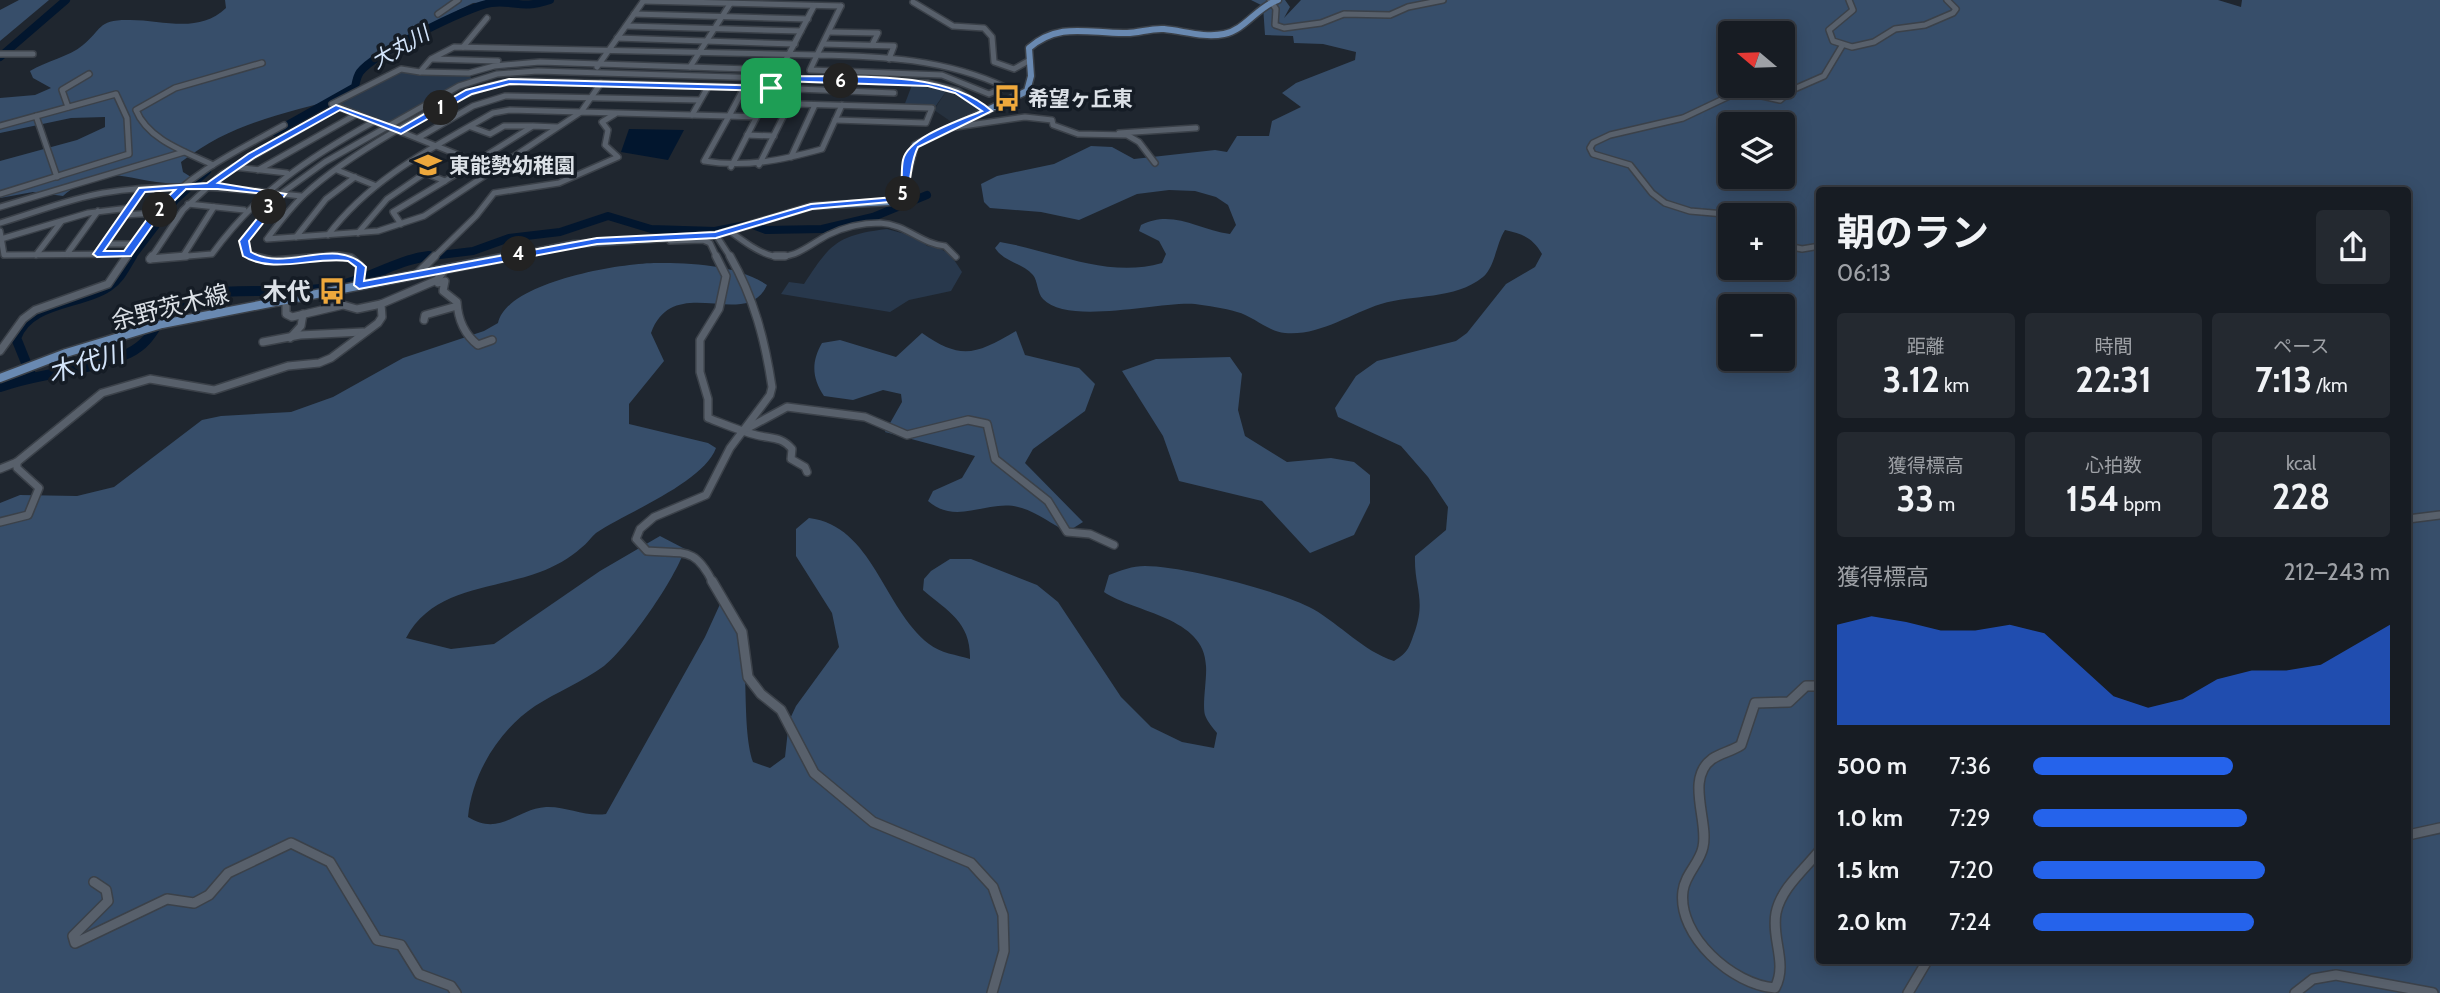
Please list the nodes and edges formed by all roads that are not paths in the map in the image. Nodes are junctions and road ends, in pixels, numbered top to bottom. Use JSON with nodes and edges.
{"nodes":[{"id":1,"x":458,"y":0,"type":"edge"},
{"id":2,"x":1443,"y":0,"type":"edge"},
{"id":3,"x":1849,"y":0,"type":"edge"},
{"id":4,"x":1947,"y":0,"type":"edge"},
{"id":5,"x":643,"y":1,"type":"edge"},
{"id":6,"x":668,"y":1,"type":"edge"},
{"id":7,"x":691,"y":1,"type":"edge"},
{"id":8,"x":1273,"y":1,"type":"edge"},
{"id":9,"x":772,"y":2,"type":"edge"},
{"id":10,"x":913,"y":2,"type":"dead end"},
{"id":11,"x":795,"y":3,"type":"edge"},
{"id":12,"x":840,"y":3,"type":"edge"},
{"id":13,"x":730,"y":4,"type":"junction"},
{"id":14,"x":814,"y":6,"type":"junction"},
{"id":15,"x":438,"y":14,"type":"dead end"},
{"id":16,"x":634,"y":14,"type":"junction"},
{"id":17,"x":722,"y":16,"type":"junction"},
{"id":18,"x":487,"y":18,"type":"dead end"},
{"id":19,"x":807,"y":19,"type":"junction"},
{"id":20,"x":625,"y":26,"type":"junction"},
{"id":21,"x":714,"y":29,"type":"junction"},
{"id":22,"x":801,"y":31,"type":"junction"},
{"id":23,"x":829,"y":32,"type":"junction"},
{"id":24,"x":617,"y":38,"type":"junction"},
{"id":25,"x":706,"y":41,"type":"junction"},
{"id":26,"x":795,"y":44,"type":"junction"},
{"id":27,"x":823,"y":44,"type":"junction"},
{"id":28,"x":872,"y":45,"type":"junction"},
{"id":29,"x":1842,"y":46,"type":"junction"},
{"id":30,"x":463,"y":47,"type":"junction"},
{"id":31,"x":510,"y":48,"type":"junction"},
{"id":32,"x":608,"y":51,"type":"junction"},
{"id":33,"x":0,"y":54,"type":"edge"},
{"id":34,"x":9,"y":54,"type":"junction"},
{"id":35,"x":33,"y":54,"type":"dead end"},
{"id":36,"x":698,"y":54,"type":"junction"},
{"id":37,"x":788,"y":56,"type":"junction"},
{"id":38,"x":816,"y":57,"type":"junction"},
{"id":39,"x":431,"y":59,"type":"junction"},
{"id":40,"x":890,"y":59,"type":"junction"},
{"id":41,"x":908,"y":59,"type":"junction"},
{"id":42,"x":0,"y":60,"type":"edge"},
{"id":43,"x":1030,"y":60,"type":"junction"},
{"id":44,"x":262,"y":63,"type":"dead end"},
{"id":45,"x":496,"y":64,"type":"junction"},
{"id":46,"x":599,"y":64,"type":"junction"},
{"id":47,"x":690,"y":67,"type":"junction"},
{"id":48,"x":781,"y":69,"type":"junction"},
{"id":49,"x":420,"y":72,"type":"junction"},
{"id":50,"x":902,"y":72,"type":"junction"},
{"id":51,"x":592,"y":73,"type":"junction"},
{"id":52,"x":89,"y":74,"type":"dead end"},
{"id":53,"x":776,"y":79,"type":"junction"},
{"id":54,"x":898,"y":82,"type":"junction"},
{"id":55,"x":601,"y":83,"type":"junction"},
{"id":56,"x":491,"y":85,"type":"junction"},
{"id":57,"x":708,"y":86,"type":"junction"},
{"id":58,"x":744,"y":88,"type":"junction"},
{"id":59,"x":771,"y":88,"type":"junction"},
{"id":60,"x":894,"y":93,"type":"junction"},
{"id":61,"x":534,"y":95,"type":"junction"},
{"id":62,"x":591,"y":97,"type":"junction"},
{"id":63,"x":495,"y":98,"type":"junction"},
{"id":64,"x":700,"y":100,"type":"junction"},
{"id":65,"x":764,"y":103,"type":"junction"},
{"id":66,"x":789,"y":104,"type":"junction"},
{"id":67,"x":815,"y":105,"type":"junction"},
{"id":68,"x":842,"y":105,"type":"junction"},
{"id":69,"x":68,"y":107,"type":"junction"},
{"id":70,"x":339,"y":107,"type":"junction"},
{"id":71,"x":888,"y":107,"type":"junction"},
{"id":72,"x":523,"y":110,"type":"junction"},
{"id":73,"x":988,"y":111,"type":"junction"},
{"id":74,"x":581,"y":112,"type":"junction"},
{"id":75,"x":615,"y":113,"type":"junction"},
{"id":76,"x":357,"y":114,"type":"junction"},
{"id":77,"x":692,"y":115,"type":"junction"},
{"id":78,"x":36,"y":116,"type":"junction"},
{"id":79,"x":729,"y":116,"type":"junction"},
{"id":80,"x":757,"y":117,"type":"junction"},
{"id":81,"x":835,"y":120,"type":"junction"},
{"id":82,"x":375,"y":121,"type":"junction"},
{"id":83,"x":284,"y":125,"type":"dead end"},
{"id":84,"x":0,"y":126,"type":"edge"},
{"id":85,"x":388,"y":126,"type":"junction"},
{"id":86,"x":533,"y":126,"type":"junction"},
{"id":87,"x":471,"y":127,"type":"junction"},
{"id":88,"x":558,"y":127,"type":"junction"},
{"id":89,"x":949,"y":128,"type":"junction"},
{"id":90,"x":1196,"y":128,"type":"dead end"},
{"id":91,"x":401,"y":132,"type":"junction"},
{"id":92,"x":747,"y":135,"type":"junction"},
{"id":93,"x":774,"y":136,"type":"junction"},
{"id":94,"x":1114,"y":136,"type":"junction"},
{"id":95,"x":418,"y":138,"type":"junction"},
{"id":96,"x":438,"y":146,"type":"junction"},
{"id":97,"x":184,"y":152,"type":"junction"},
{"id":98,"x":790,"y":157,"type":"junction"},
{"id":99,"x":476,"y":161,"type":"junction"},
{"id":100,"x":1155,"y":163,"type":"dead end"},
{"id":101,"x":213,"y":165,"type":"junction"},
{"id":102,"x":759,"y":165,"type":"junction"},
{"id":103,"x":233,"y":167,"type":"junction"},
{"id":104,"x":731,"y":167,"type":"junction"},
{"id":105,"x":494,"y":169,"type":"junction"},
{"id":106,"x":258,"y":170,"type":"junction"},
{"id":107,"x":337,"y":170,"type":"junction"},
{"id":108,"x":288,"y":173,"type":"junction"},
{"id":109,"x":107,"y":176,"type":"junction"},
{"id":110,"x":57,"y":177,"type":"junction"},
{"id":111,"x":355,"y":177,"type":"junction"},
{"id":112,"x":444,"y":181,"type":"junction"},
{"id":113,"x":209,"y":185,"type":"junction"},
{"id":114,"x":374,"y":185,"type":"junction"},
{"id":115,"x":187,"y":186,"type":"junction"},
{"id":116,"x":142,"y":190,"type":"junction"},
{"id":117,"x":263,"y":191,"type":"junction"},
{"id":118,"x":0,"y":194,"type":"edge"},
{"id":119,"x":101,"y":194,"type":"junction"},
{"id":120,"x":282,"y":194,"type":"junction"},
{"id":121,"x":301,"y":196,"type":"junction"},
{"id":122,"x":32,"y":198,"type":"junction"},
{"id":123,"x":188,"y":204,"type":"junction"},
{"id":124,"x":0,"y":207,"type":"edge"},
{"id":125,"x":214,"y":207,"type":"junction"},
{"id":126,"x":129,"y":208,"type":"junction"},
{"id":127,"x":244,"y":210,"type":"junction"},
{"id":128,"x":98,"y":211,"type":"junction"},
{"id":129,"x":35,"y":213,"type":"junction"},
{"id":130,"x":156,"y":213,"type":"junction"},
{"id":131,"x":1718,"y":213,"type":"edge"},
{"id":132,"x":124,"y":215,"type":"junction"},
{"id":133,"x":62,"y":221,"type":"junction"},
{"id":134,"x":0,"y":223,"type":"edge"},
{"id":135,"x":401,"y":224,"type":"junction"},
{"id":136,"x":0,"y":231,"type":"edge"},
{"id":137,"x":731,"y":232,"type":"junction"},
{"id":138,"x":358,"y":233,"type":"junction"},
{"id":139,"x":328,"y":235,"type":"junction"},
{"id":140,"x":716,"y":235,"type":"junction"},
{"id":141,"x":296,"y":237,"type":"junction"},
{"id":142,"x":1,"y":239,"type":"edge"},
{"id":143,"x":649,"y":242,"type":"dead end"},
{"id":144,"x":104,"y":244,"type":"junction"},
{"id":145,"x":135,"y":244,"type":"junction"},
{"id":146,"x":1816,"y":247,"type":"edge"},
{"id":147,"x":1795,"y":248,"type":"edge"},
{"id":148,"x":67,"y":254,"type":"junction"},
{"id":149,"x":97,"y":254,"type":"junction"},
{"id":150,"x":127,"y":254,"type":"junction"},
{"id":151,"x":36,"y":255,"type":"junction"},
{"id":152,"x":183,"y":256,"type":"junction"},
{"id":153,"x":956,"y":257,"type":"dead end"},
{"id":154,"x":445,"y":269,"type":"junction"},
{"id":155,"x":418,"y":274,"type":"junction"},
{"id":156,"x":359,"y":284,"type":"junction"},
{"id":157,"x":421,"y":288,"type":"junction"},
{"id":158,"x":336,"y":290,"type":"junction"},
{"id":159,"x":286,"y":300,"type":"junction"},
{"id":160,"x":167,"y":303,"type":"dead end"},
{"id":161,"x":381,"y":304,"type":"junction"},
{"id":162,"x":457,"y":306,"type":"junction"},
{"id":163,"x":331,"y":308,"type":"junction"},
{"id":164,"x":303,"y":314,"type":"junction"},
{"id":165,"x":424,"y":320,"type":"dead end"},
{"id":166,"x":150,"y":328,"type":"junction"},
{"id":167,"x":365,"y":332,"type":"junction"},
{"id":168,"x":289,"y":339,"type":"junction"},
{"id":169,"x":492,"y":340,"type":"dead end"},
{"id":170,"x":263,"y":342,"type":"dead end"},
{"id":171,"x":0,"y":351,"type":"edge"},
{"id":172,"x":0,"y":378,"type":"edge"},
{"id":173,"x":744,"y":430,"type":"junction"},
{"id":174,"x":17,"y":462,"type":"junction"},
{"id":175,"x":0,"y":469,"type":"edge"},
{"id":176,"x":807,"y":472,"type":"dead end"},
{"id":177,"x":2440,"y":515,"type":"edge"},
{"id":178,"x":2411,"y":519,"type":"edge"},
{"id":179,"x":0,"y":522,"type":"edge"},
{"id":180,"x":1114,"y":545,"type":"dead end"},
{"id":181,"x":1816,"y":685,"type":"edge"},
{"id":182,"x":2440,"y":828,"type":"edge"},
{"id":183,"x":2411,"y":834,"type":"edge"},
{"id":184,"x":1816,"y":854,"type":"edge"},
{"id":185,"x":94,"y":881,"type":"dead end"},
{"id":186,"x":1925,"y":964,"type":"edge"},
{"id":187,"x":1757,"y":989,"type":"edge"},
{"id":188,"x":456,"y":993,"type":"edge"},
{"id":189,"x":992,"y":993,"type":"edge"},
{"id":190,"x":1908,"y":993,"type":"edge"},
{"id":191,"x":2295,"y":993,"type":"edge"},
{"id":192,"x":2433,"y":993,"type":"edge"}],
"edges":[{"from":1,"to":15,"type":"street"},
{"from":2,"to":8,"type":"street"},
{"from":3,"to":29,"type":"street"},
{"from":4,"to":29,"type":"street"},
{"from":5,"to":6,"type":"street"},
{"from":5,"to":16,"type":"street"},
{"from":6,"to":7,"type":"street"},
{"from":7,"to":13,"type":"street"},
{"from":8,"to":43,"type":"main road","name":"余野茨木線"},
{"from":9,"to":11,"type":"street"},
{"from":9,"to":13,"type":"street"},
{"from":10,"to":43,"type":"street"},
{"from":11,"to":14,"type":"street"},
{"from":12,"to":14,"type":"street"},
{"from":12,"to":23,"type":"street"},
{"from":13,"to":17,"type":"street"},
{"from":14,"to":19,"type":"street"},
{"from":16,"to":17,"type":"street"},
{"from":16,"to":20,"type":"street"},
{"from":17,"to":19,"type":"street"},
{"from":17,"to":21,"type":"street"},
{"from":18,"to":30,"type":"street"},
{"from":19,"to":22,"type":"street"},
{"from":20,"to":21,"type":"street"},
{"from":20,"to":24,"type":"street"},
{"from":21,"to":22,"type":"street"},
{"from":21,"to":25,"type":"street"},
{"from":22,"to":26,"type":"street"},
{"from":23,"to":27,"type":"street"},
{"from":23,"to":28,"type":"street"},
{"from":24,"to":25,"type":"street"},
{"from":24,"to":32,"type":"street"},
{"from":25,"to":26,"type":"street"},
{"from":25,"to":36,"type":"street"},
{"from":26,"to":37,"type":"street"},
{"from":27,"to":28,"type":"street"},
{"from":27,"to":38,"type":"street"},
{"from":28,"to":40,"type":"street"},
{"from":29,"to":131,"type":"street"},
{"from":30,"to":31,"type":"street"},
{"from":30,"to":39,"type":"street"},
{"from":31,"to":32,"type":"street"},
{"from":31,"to":45,"type":"street"},
{"from":32,"to":36,"type":"street"},
{"from":32,"to":46,"type":"street"},
{"from":33,"to":34,"type":"street"},
{"from":34,"to":35,"type":"street"},
{"from":34,"to":42,"type":"street"},
{"from":36,"to":37,"type":"street"},
{"from":36,"to":47,"type":"street"},
{"from":37,"to":38,"type":"street"},
{"from":37,"to":48,"type":"street"},
{"from":38,"to":40,"type":"street"},
{"from":38,"to":50,"type":"street"},
{"from":39,"to":45,"type":"street"},
{"from":39,"to":49,"type":"street"},
{"from":40,"to":41,"type":"street"},
{"from":41,"to":50,"type":"street"},
{"from":41,"to":50,"type":"street"},
{"from":43,"to":73,"type":"main road","name":"余野茨木線"},
{"from":44,"to":97,"type":"street"},
{"from":45,"to":46,"type":"street"},
{"from":45,"to":49,"type":"street"},
{"from":46,"to":47,"type":"street"},
{"from":46,"to":51,"type":"street"},
{"from":47,"to":48,"type":"street"},
{"from":48,"to":53,"type":"street"},
{"from":49,"to":70,"type":"street"},
{"from":50,"to":54,"type":"street"},
{"from":51,"to":53,"type":"street"},
{"from":51,"to":85,"type":"street"},
{"from":52,"to":69,"type":"street"},
{"from":53,"to":54,"type":"street"},
{"from":53,"to":59,"type":"street"},
{"from":54,"to":60,"type":"street"},
{"from":54,"to":73,"type":"street"},
{"from":55,"to":56,"type":"street"},
{"from":55,"to":57,"type":"street"},
{"from":55,"to":62,"type":"street"},
{"from":56,"to":63,"type":"street"},
{"from":56,"to":91,"type":"street"},
{"from":57,"to":58,"type":"street"},
{"from":57,"to":64,"type":"street"},
{"from":58,"to":59,"type":"street"},
{"from":58,"to":79,"type":"street"},
{"from":59,"to":65,"type":"street"},
{"from":60,"to":66,"type":"street"},
{"from":60,"to":71,"type":"street"},
{"from":61,"to":62,"type":"street"},
{"from":61,"to":63,"type":"street"},
{"from":61,"to":72,"type":"street"},
{"from":62,"to":64,"type":"street"},
{"from":62,"to":74,"type":"street"},
{"from":63,"to":95,"type":"street"},
{"from":64,"to":77,"type":"street"},
{"from":65,"to":66,"type":"street"},
{"from":65,"to":80,"type":"street"},
{"from":66,"to":67,"type":"street"},
{"from":66,"to":93,"type":"street"},
{"from":67,"to":68,"type":"street"},
{"from":67,"to":98,"type":"street"},
{"from":68,"to":71,"type":"street"},
{"from":68,"to":81,"type":"street"},
{"from":69,"to":78,"type":"street"},
{"from":69,"to":110,"type":"street"},
{"from":70,"to":76,"type":"street"},
{"from":70,"to":103,"type":"street"},
{"from":71,"to":81,"type":"street"},
{"from":72,"to":74,"type":"street"},
{"from":72,"to":87,"type":"street"},
{"from":73,"to":89,"type":"main road","name":"余野茨木線"},
{"from":74,"to":75,"type":"street"},
{"from":74,"to":88,"type":"street"},
{"from":75,"to":77,"type":"street"},
{"from":75,"to":155,"type":"street"},
{"from":76,"to":82,"type":"street"},
{"from":76,"to":106,"type":"street"},
{"from":77,"to":79,"type":"street"},
{"from":78,"to":84,"type":"street"},
{"from":78,"to":110,"type":"street"},
{"from":79,"to":80,"type":"street"},
{"from":79,"to":104,"type":"street"},
{"from":80,"to":92,"type":"street"},
{"from":81,"to":98,"type":"street"},
{"from":82,"to":85,"type":"street"},
{"from":82,"to":108,"type":"street"},
{"from":83,"to":101,"type":"street"},
{"from":85,"to":91,"type":"street"},
{"from":85,"to":120,"type":"street"},
{"from":86,"to":87,"type":"street"},
{"from":86,"to":88,"type":"street"},
{"from":86,"to":99,"type":"street"},
{"from":87,"to":96,"type":"street"},
{"from":88,"to":105,"type":"street"},
{"from":89,"to":94,"type":"street"},
{"from":89,"to":137,"type":"main road","name":"余野茨木線"},
{"from":90,"to":94,"type":"street"},
{"from":91,"to":95,"type":"street"},
{"from":91,"to":107,"type":"street"},
{"from":92,"to":93,"type":"street"},
{"from":92,"to":104,"type":"street"},
{"from":93,"to":102,"type":"street"},
{"from":94,"to":100,"type":"street"},
{"from":95,"to":96,"type":"street"},
{"from":96,"to":99,"type":"street"},
{"from":96,"to":114,"type":"street"},
{"from":97,"to":101,"type":"street"},
{"from":97,"to":109,"type":"street"},
{"from":98,"to":102,"type":"street"},
{"from":99,"to":105,"type":"street"},
{"from":99,"to":112,"type":"street"},
{"from":101,"to":115,"type":"street"},
{"from":102,"to":104,"type":"street"},
{"from":103,"to":106,"type":"street"},
{"from":103,"to":113,"type":"street"},
{"from":105,"to":135,"type":"street"},
{"from":106,"to":108,"type":"street"},
{"from":107,"to":111,"type":"street"},
{"from":107,"to":121,"type":"street"},
{"from":108,"to":117,"type":"street"},
{"from":109,"to":119,"type":"street"},
{"from":109,"to":122,"type":"street"},
{"from":110,"to":118,"type":"street"},
{"from":111,"to":114,"type":"street"},
{"from":111,"to":141,"type":"street"},
{"from":112,"to":135,"type":"street"},
{"from":112,"to":138,"type":"street"},
{"from":113,"to":115,"type":"street"},
{"from":113,"to":117,"type":"street"},
{"from":113,"to":123,"type":"street"},
{"from":114,"to":139,"type":"street"},
{"from":115,"to":116,"type":"street"},
{"from":115,"to":130,"type":"street"},
{"from":116,"to":119,"type":"street"},
{"from":116,"to":126,"type":"street"},
{"from":117,"to":120,"type":"street"},
{"from":117,"to":127,"type":"street"},
{"from":119,"to":129,"type":"street"},
{"from":120,"to":121,"type":"street"},
{"from":120,"to":156,"type":"street"},
{"from":121,"to":141,"type":"street"},
{"from":122,"to":124,"type":"street"},
{"from":122,"to":129,"type":"street"},
{"from":123,"to":125,"type":"street"},
{"from":123,"to":152,"type":"street"},
{"from":125,"to":127,"type":"street"},
{"from":125,"to":152,"type":"street"},
{"from":126,"to":128,"type":"street"},
{"from":126,"to":132,"type":"street"},
{"from":127,"to":152,"type":"street"},
{"from":128,"to":133,"type":"street"},
{"from":128,"to":148,"type":"street"},
{"from":129,"to":134,"type":"street"},
{"from":130,"to":132,"type":"street"},
{"from":130,"to":145,"type":"street"},
{"from":132,"to":144,"type":"street"},
{"from":133,"to":142,"type":"street"},
{"from":133,"to":151,"type":"street"},
{"from":135,"to":138,"type":"street"},
{"from":136,"to":142,"type":"street"},
{"from":137,"to":140,"type":"main road","name":"余野茨木線"},
{"from":137,"to":153,"type":"street"},
{"from":138,"to":139,"type":"street"},
{"from":139,"to":141,"type":"street"},
{"from":140,"to":154,"type":"main road","name":"余野茨木線"},
{"from":140,"to":173,"type":"street"},
{"from":142,"to":151,"type":"street"},
{"from":143,"to":173,"type":"street"},
{"from":144,"to":145,"type":"street"},
{"from":144,"to":149,"type":"street"},
{"from":145,"to":150,"type":"street"},
{"from":146,"to":147,"type":"street"},
{"from":148,"to":149,"type":"street"},
{"from":148,"to":151,"type":"street"},
{"from":149,"to":150,"type":"street"},
{"from":150,"to":171,"type":"street"},
{"from":154,"to":155,"type":"main road","name":"余野茨木線"},
{"from":154,"to":157,"type":"street"},
{"from":155,"to":156,"type":"main road","name":"余野茨木線"},
{"from":156,"to":158,"type":"main road","name":"余野茨木線"},
{"from":157,"to":161,"type":"street"},
{"from":157,"to":162,"type":"street"},
{"from":158,"to":159,"type":"main road","name":"余野茨木線"},
{"from":158,"to":163,"type":"street"},
{"from":159,"to":164,"type":"street"},
{"from":159,"to":166,"type":"main road","name":"余野茨木線"},
{"from":160,"to":166,"type":"street"},
{"from":161,"to":163,"type":"street"},
{"from":161,"to":167,"type":"street"},
{"from":162,"to":165,"type":"street"},
{"from":162,"to":169,"type":"street"},
{"from":163,"to":164,"type":"street"},
{"from":164,"to":168,"type":"street"},
{"from":166,"to":172,"type":"main road","name":"余野茨木線"},
{"from":167,"to":168,"type":"street"},
{"from":167,"to":174,"type":"street"},
{"from":168,"to":170,"type":"street"},
{"from":173,"to":176,"type":"street"},
{"from":173,"to":180,"type":"street"},
{"from":173,"to":189,"type":"street"},
{"from":174,"to":175,"type":"street"},
{"from":174,"to":179,"type":"street"},
{"from":177,"to":178,"type":"street"},
{"from":181,"to":187,"type":"street"},
{"from":182,"to":183,"type":"street"},
{"from":184,"to":187,"type":"street"},
{"from":185,"to":188,"type":"street"},
{"from":186,"to":190,"type":"street"},
{"from":191,"to":192,"type":"street"}]}
